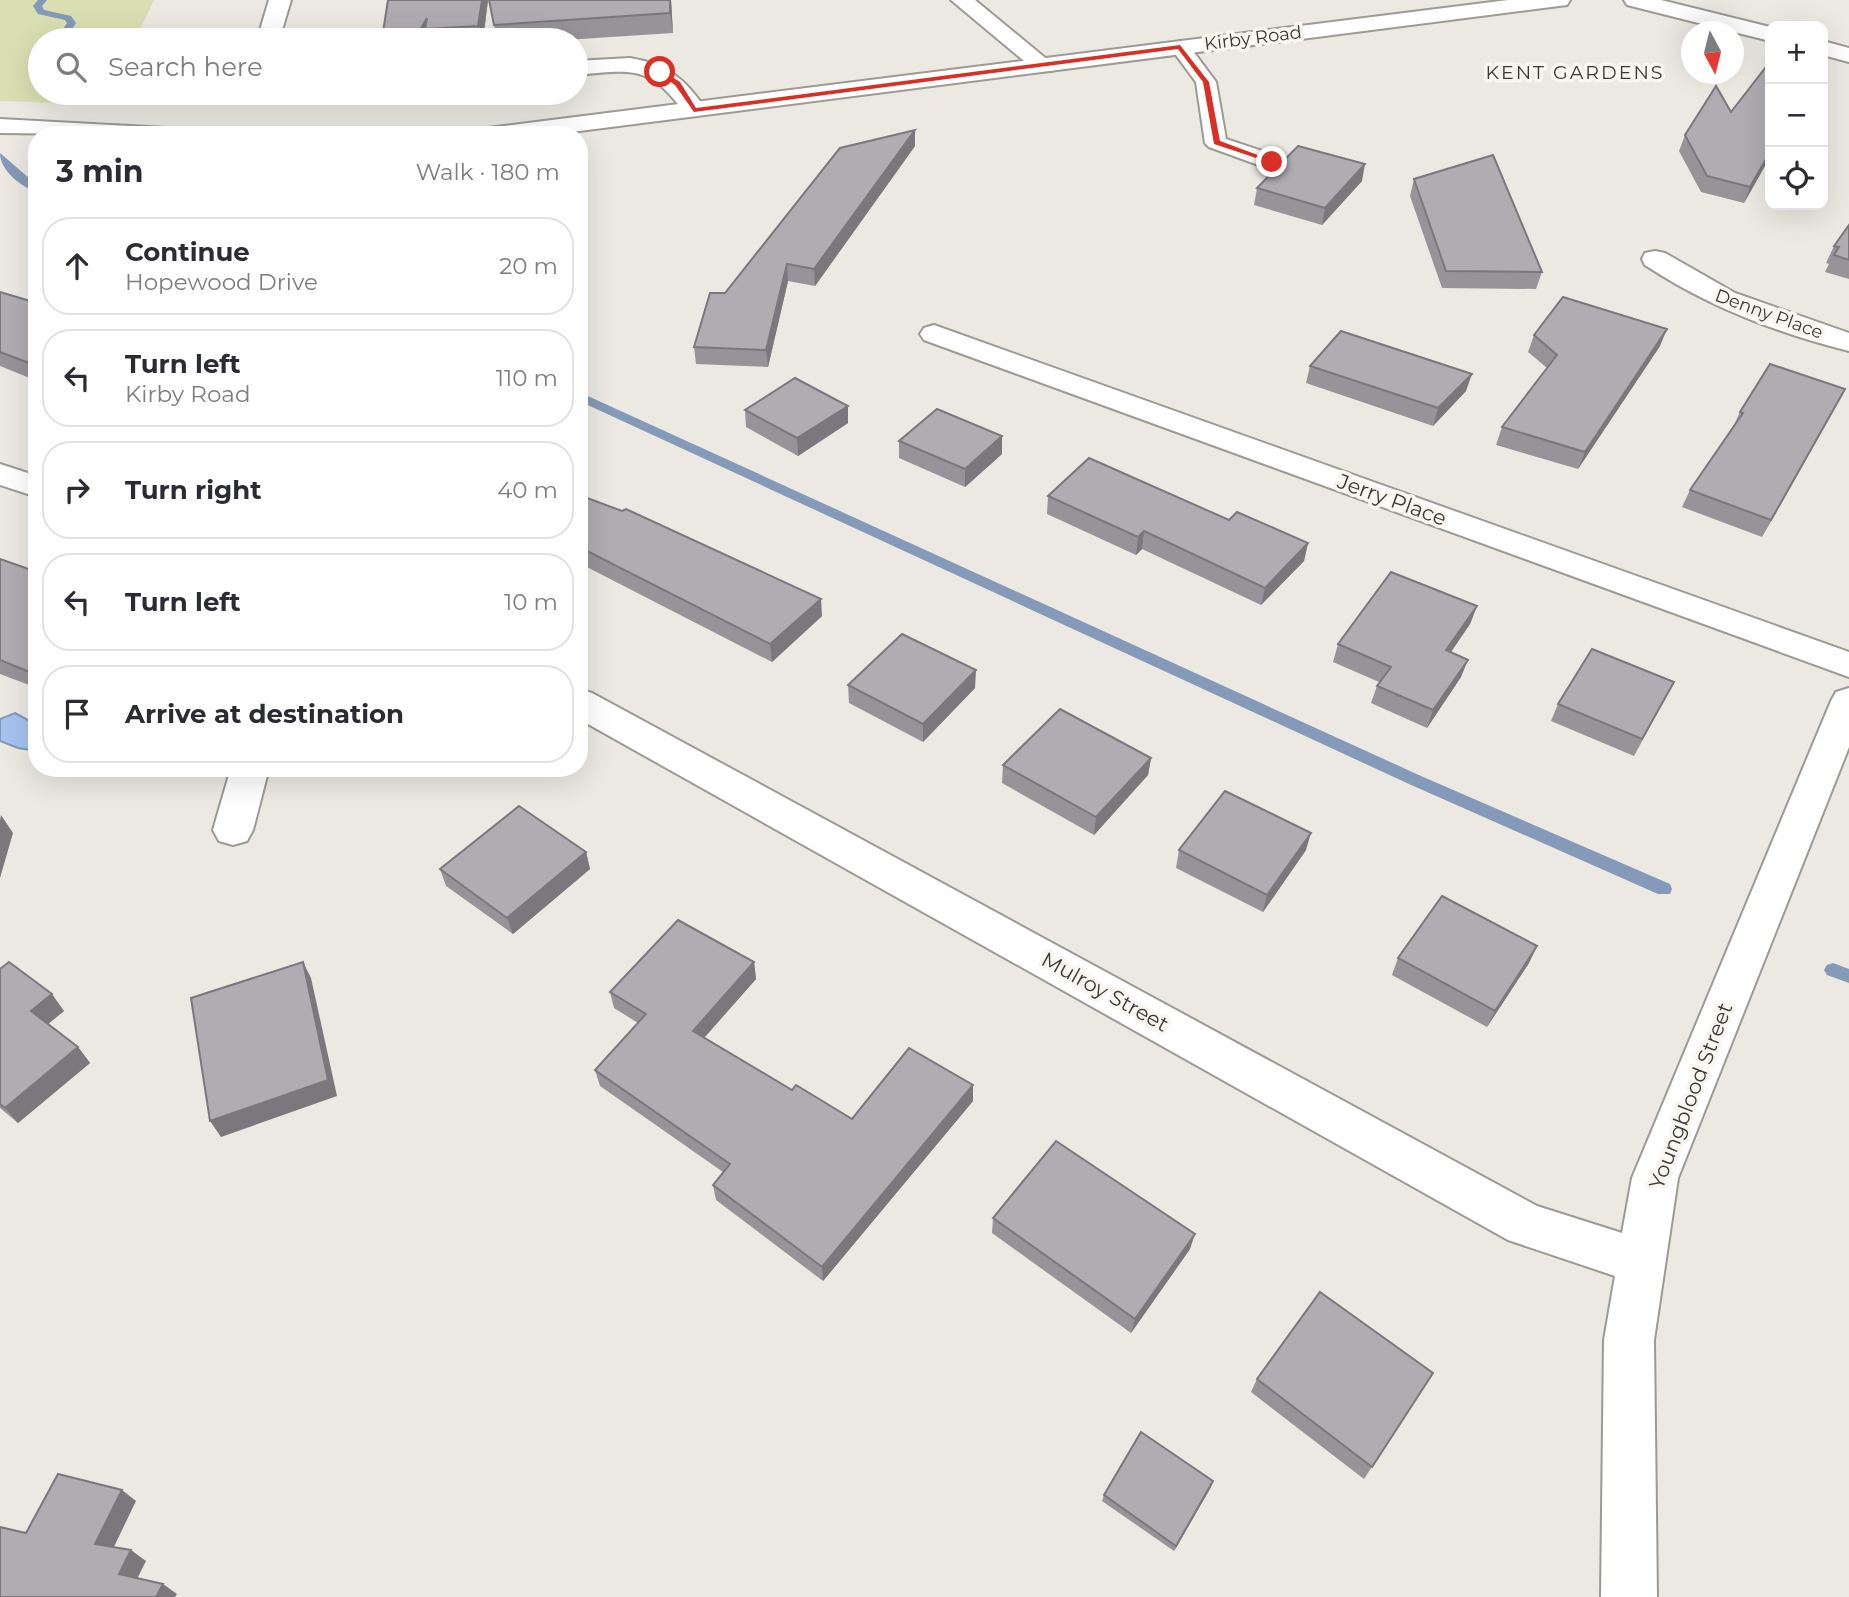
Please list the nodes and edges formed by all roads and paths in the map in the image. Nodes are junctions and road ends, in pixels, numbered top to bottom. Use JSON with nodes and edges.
{"nodes":[{"id":1,"x":279,"y":0,"type":"edge"},
{"id":2,"x":962,"y":0,"type":"edge"},
{"id":3,"x":1559,"y":0,"type":"edge"},
{"id":4,"x":1635,"y":0,"type":"edge"},
{"id":5,"x":271,"y":28,"type":"edge"},
{"id":6,"x":1765,"y":33,"type":"edge"},
{"id":7,"x":1180,"y":47,"type":"junction"},
{"id":8,"x":1828,"y":49,"type":"edge"},
{"id":9,"x":1849,"y":55,"type":"edge"},
{"id":10,"x":1044,"y":65,"type":"junction"},
{"id":11,"x":588,"y":67,"type":"edge"},
{"id":12,"x":694,"y":110,"type":"junction"},
{"id":13,"x":0,"y":126,"type":"edge"},
{"id":14,"x":562,"y":126,"type":"edge"},
{"id":15,"x":28,"y":128,"type":"edge"},
{"id":16,"x":1272,"y":162,"type":"dead end"},
{"id":17,"x":1655,"y":259,"type":"dead end"},
{"id":18,"x":934,"y":334,"type":"dead end"},
{"id":19,"x":1849,"y":342,"type":"edge"},
{"id":20,"x":0,"y":474,"type":"edge"},
{"id":21,"x":28,"y":484,"type":"edge"},
{"id":22,"x":1849,"y":665,"type":"edge"},
{"id":23,"x":1849,"y":701,"type":"edge"},
{"id":24,"x":588,"y":707,"type":"edge"},
{"id":25,"x":248,"y":777,"type":"edge"},
{"id":26,"x":233,"y":830,"type":"dead end"},
{"id":27,"x":1640,"y":1262,"type":"junction"},
{"id":28,"x":1629,"y":1597,"type":"edge"}],
"edges":[{"from":1,"to":5,"type":"street"},
{"from":2,"to":10,"type":"street"},
{"from":3,"to":7,"type":"street","name":"Kirby Road"},
{"from":4,"to":6,"type":"street"},
{"from":7,"to":10,"type":"street","name":"Kirby Road"},
{"from":7,"to":16,"type":"lane"},
{"from":8,"to":9,"type":"street"},
{"from":10,"to":12,"type":"street","name":"Kirby Road"},
{"from":11,"to":12,"type":"street"},
{"from":12,"to":14,"type":"street","name":"Kirby Road"},
{"from":13,"to":15,"type":"street"},
{"from":17,"to":19,"type":"street","name":"Denny Place"},
{"from":18,"to":22,"type":"street","name":"Jerry Place"},
{"from":20,"to":21,"type":"street"},
{"from":23,"to":27,"type":"street","name":"Youngblood Street"},
{"from":24,"to":27,"type":"street","name":"Mulroy Street"},
{"from":25,"to":26,"type":"street"},
{"from":27,"to":28,"type":"street","name":"Youngblood Street"}]}
